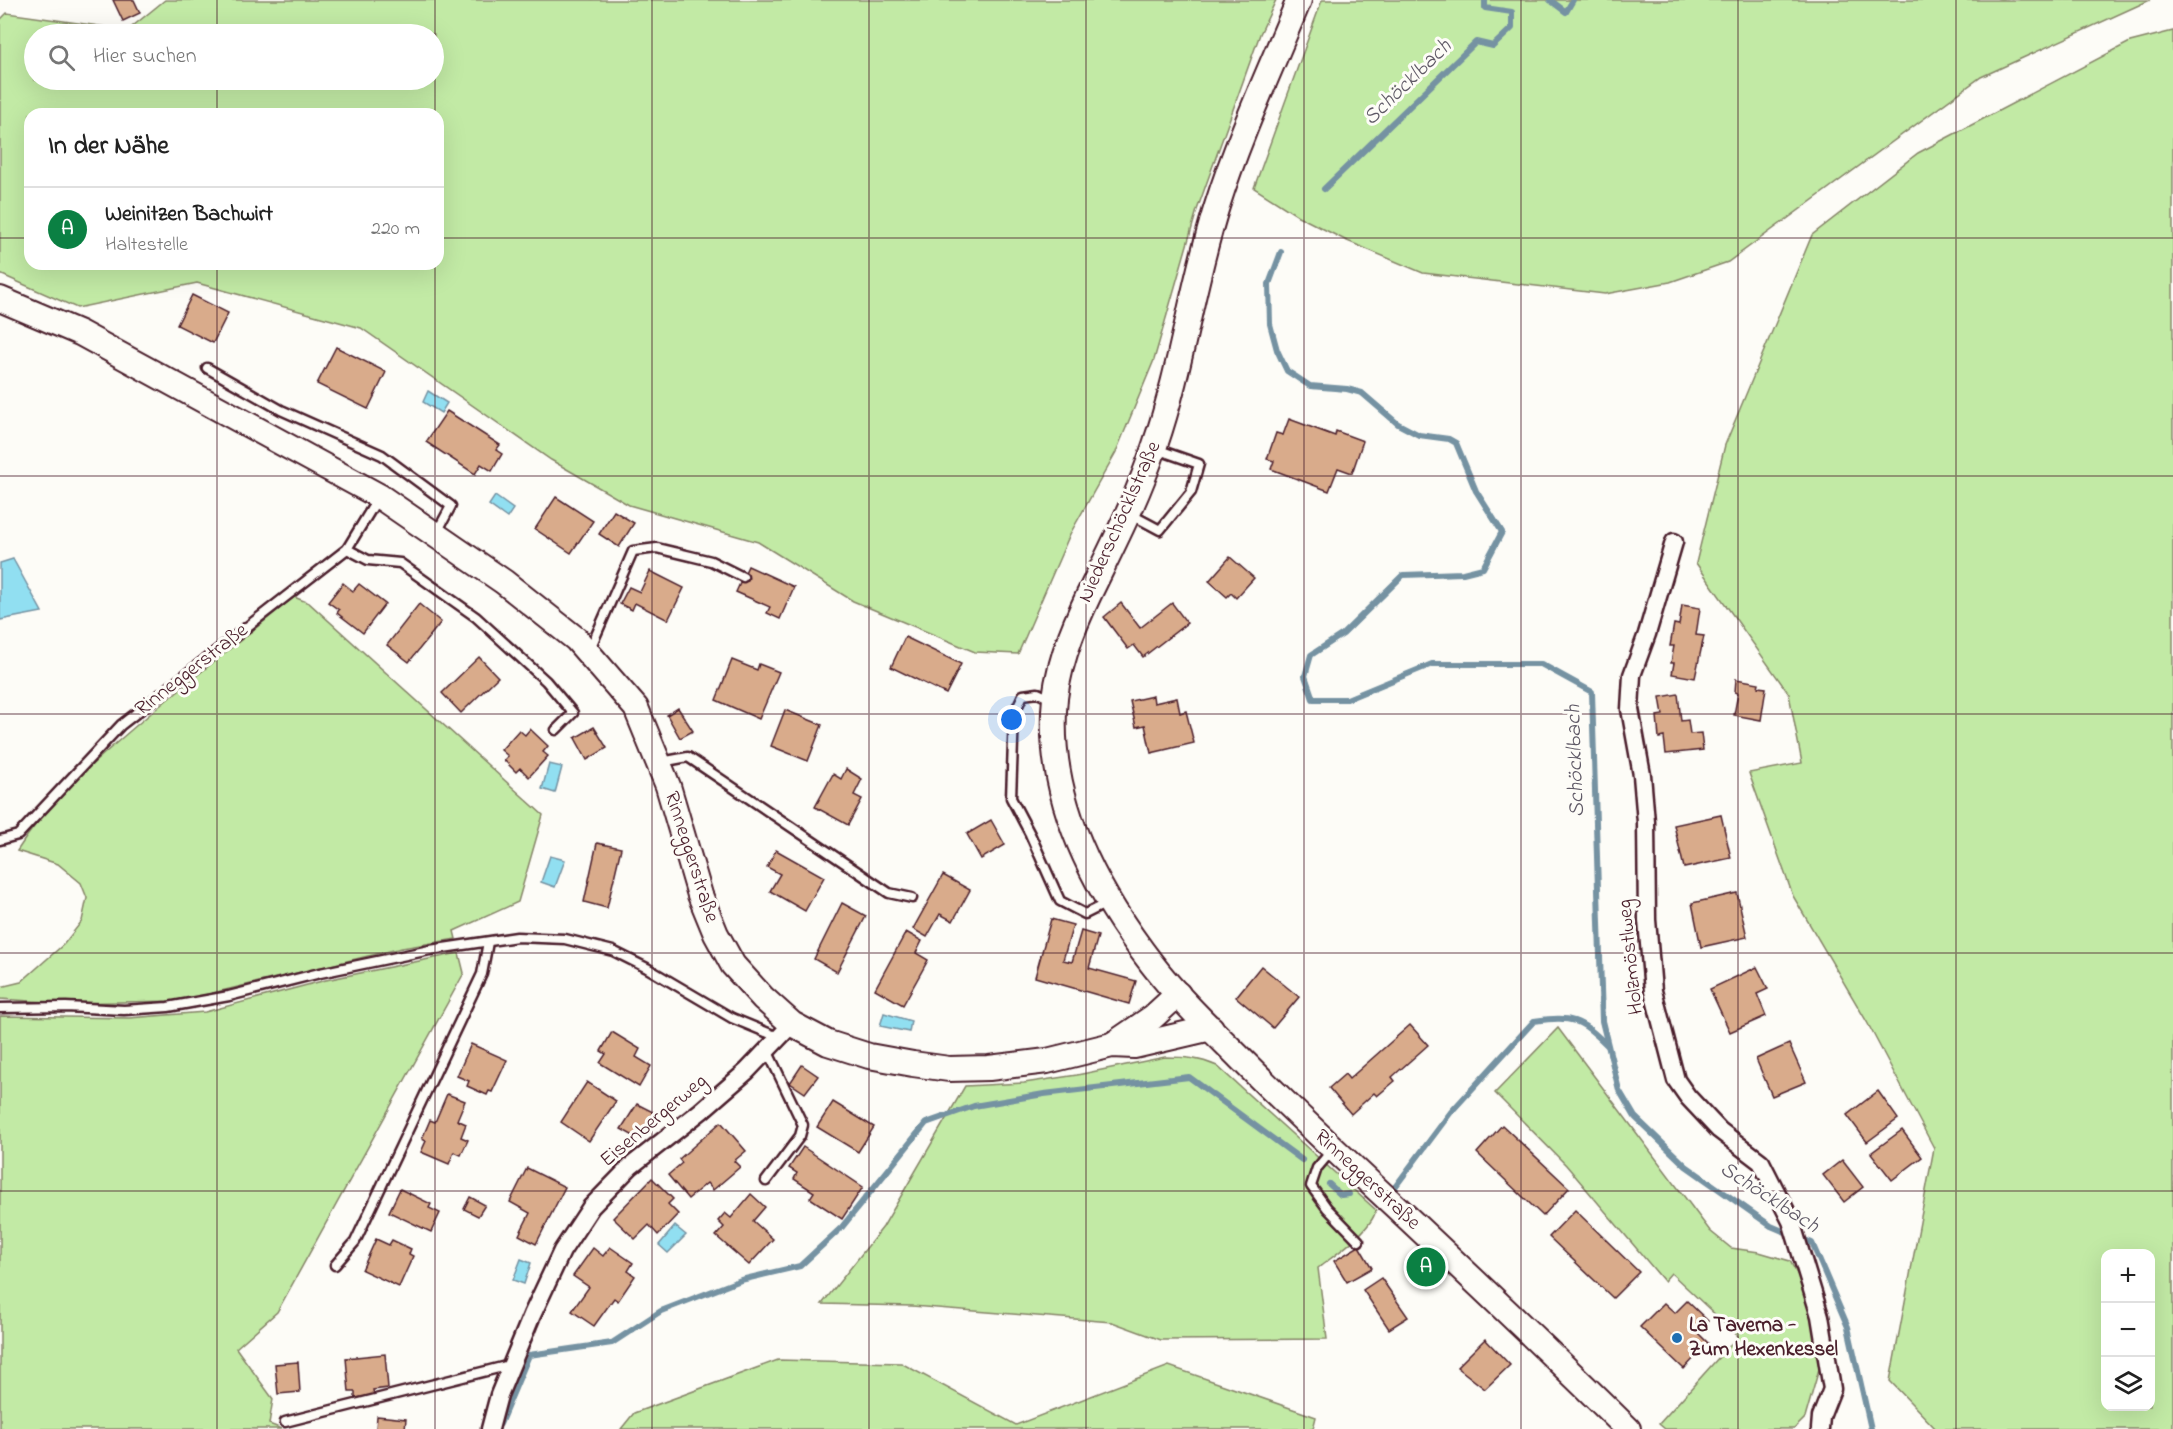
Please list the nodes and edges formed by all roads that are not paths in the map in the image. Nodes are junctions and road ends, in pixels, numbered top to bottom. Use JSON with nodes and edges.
{"nodes":[{"id":1,"x":1299,"y":0,"type":"edge"},
{"id":2,"x":0,"y":299,"type":"edge"},
{"id":3,"x":207,"y":368,"type":"dead end"},
{"id":4,"x":1154,"y":448,"type":"junction"},
{"id":5,"x":379,"y":496,"type":"junction"},
{"id":6,"x":1127,"y":513,"type":"junction"},
{"id":7,"x":435,"y":534,"type":"junction"},
{"id":8,"x":1674,"y":542,"type":"dead end"},
{"id":9,"x":347,"y":549,"type":"junction"},
{"id":10,"x":743,"y":577,"type":"dead end"},
{"id":11,"x":588,"y":652,"type":"junction"},
{"id":12,"x":1055,"y":701,"type":"junction"},
{"id":13,"x":556,"y":730,"type":"dead end"},
{"id":14,"x":658,"y":762,"type":"junction"},
{"id":15,"x":0,"y":840,"type":"edge"},
{"id":16,"x":912,"y":898,"type":"dead end"},
{"id":17,"x":1109,"y":902,"type":"junction"},
{"id":18,"x":488,"y":942,"type":"junction"},
{"id":19,"x":1178,"y":993,"type":"junction"},
{"id":20,"x":0,"y":1008,"type":"edge"},
{"id":21,"x":1211,"y":1028,"type":"junction"},
{"id":22,"x":785,"y":1031,"type":"junction"},
{"id":23,"x":1112,"y":1045,"type":"junction"},
{"id":24,"x":766,"y":1050,"type":"junction"},
{"id":25,"x":1333,"y":1149,"type":"junction"},
{"id":26,"x":766,"y":1181,"type":"dead end"},
{"id":27,"x":1359,"y":1241,"type":"dead end"},
{"id":28,"x":335,"y":1265,"type":"dead end"},
{"id":29,"x":511,"y":1365,"type":"junction"},
{"id":30,"x":285,"y":1422,"type":"dead end"},
{"id":31,"x":490,"y":1429,"type":"edge"},
{"id":32,"x":1628,"y":1429,"type":"edge"},
{"id":33,"x":1820,"y":1429,"type":"edge"}],
"edges":[{"from":1,"to":4,"type":"main road","name":"Niederschöcklstraße"},
{"from":2,"to":5,"type":"main road","name":"Rinneggerstraße"},
{"from":3,"to":7,"type":"lane"},
{"from":4,"to":6,"type":"main road","name":"Niederschöcklstraße"},
{"from":4,"to":6,"type":"lane"},
{"from":5,"to":7,"type":"main road","name":"Rinneggerstraße"},
{"from":5,"to":9,"type":"lane","name":"Rinneggerstraße"},
{"from":6,"to":12,"type":"main road","name":"Niederschöcklstraße"},
{"from":7,"to":11,"type":"main road","name":"Rinneggerstraße"},
{"from":8,"to":33,"type":"street","name":"Holzmöstlweg"},
{"from":9,"to":13,"type":"lane"},
{"from":9,"to":15,"type":"lane","name":"Rinneggerstraße"},
{"from":10,"to":11,"type":"lane"},
{"from":11,"to":14,"type":"main road","name":"Rinneggerstraße"},
{"from":12,"to":17,"type":"main road","name":"Niederschöcklstraße"},
{"from":12,"to":17,"type":"lane"},
{"from":14,"to":16,"type":"lane"},
{"from":14,"to":22,"type":"main road","name":"Rinneggerstraße"},
{"from":17,"to":19,"type":"main road","name":"Niederschöcklstraße"},
{"from":18,"to":20,"type":"lane","name":"Rinneggerstraße"},
{"from":18,"to":22,"type":"lane","name":"Rinneggerstraße"},
{"from":18,"to":28,"type":"lane"},
{"from":19,"to":21,"type":"main road","name":"Rinneggerstraße"},
{"from":19,"to":23,"type":"main road","name":"Rinneggerstraße"},
{"from":21,"to":23,"type":"main road","name":"Rinneggerstraße"},
{"from":21,"to":25,"type":"main road","name":"Rinneggerstraße"},
{"from":22,"to":23,"type":"main road","name":"Rinneggerstraße"},
{"from":22,"to":24,"type":"street","name":"Eisenbergerweg"},
{"from":24,"to":26,"type":"lane"},
{"from":24,"to":29,"type":"street","name":"Eisenbergerweg"},
{"from":25,"to":27,"type":"lane"},
{"from":25,"to":32,"type":"main road","name":"Rinneggerstraße"},
{"from":29,"to":30,"type":"lane"},
{"from":29,"to":31,"type":"street","name":"Eisenbergerweg"}]}
